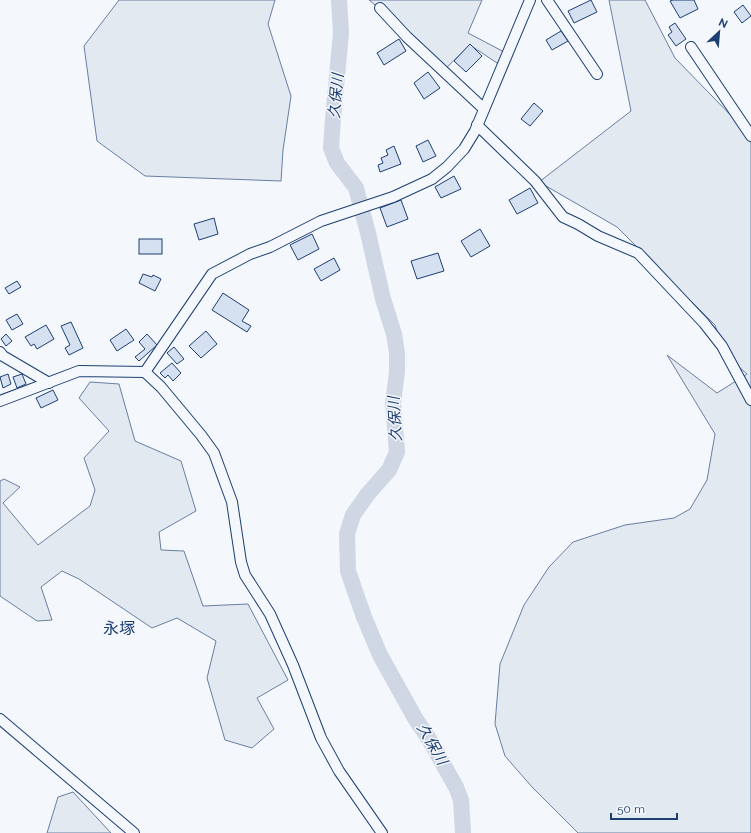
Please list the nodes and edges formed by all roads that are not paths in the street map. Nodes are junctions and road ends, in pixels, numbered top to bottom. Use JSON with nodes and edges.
{"nodes":[{"id":1,"x":530,"y":0,"type":"edge"},
{"id":2,"x":547,"y":0,"type":"edge"},
{"id":3,"x":380,"y":8,"type":"dead end"},
{"id":4,"x":691,"y":47,"type":"dead end"},
{"id":5,"x":596,"y":74,"type":"dead end"},
{"id":6,"x":484,"y":109,"type":"junction"},
{"id":7,"x":477,"y":125,"type":"junction"},
{"id":8,"x":751,"y":136,"type":"edge"},
{"id":9,"x":0,"y":352,"type":"edge"},
{"id":10,"x":145,"y":372,"type":"junction"},
{"id":11,"x":49,"y":383,"type":"junction"},
{"id":12,"x":751,"y":400,"type":"edge"},
{"id":13,"x":0,"y":401,"type":"edge"},
{"id":14,"x":0,"y":719,"type":"edge"},
{"id":15,"x":134,"y":833,"type":"edge"},
{"id":16,"x":382,"y":833,"type":"edge"}],
"edges":[{"from":1,"to":6,"type":"street"},
{"from":2,"to":5,"type":"street"},
{"from":3,"to":6,"type":"street"},
{"from":4,"to":8,"type":"street"},
{"from":6,"to":7,"type":"street"},
{"from":7,"to":10,"type":"street"},
{"from":7,"to":12,"type":"street"},
{"from":9,"to":11,"type":"street"},
{"from":10,"to":11,"type":"street"},
{"from":10,"to":16,"type":"street"},
{"from":11,"to":13,"type":"street"},
{"from":14,"to":15,"type":"street"}]}
